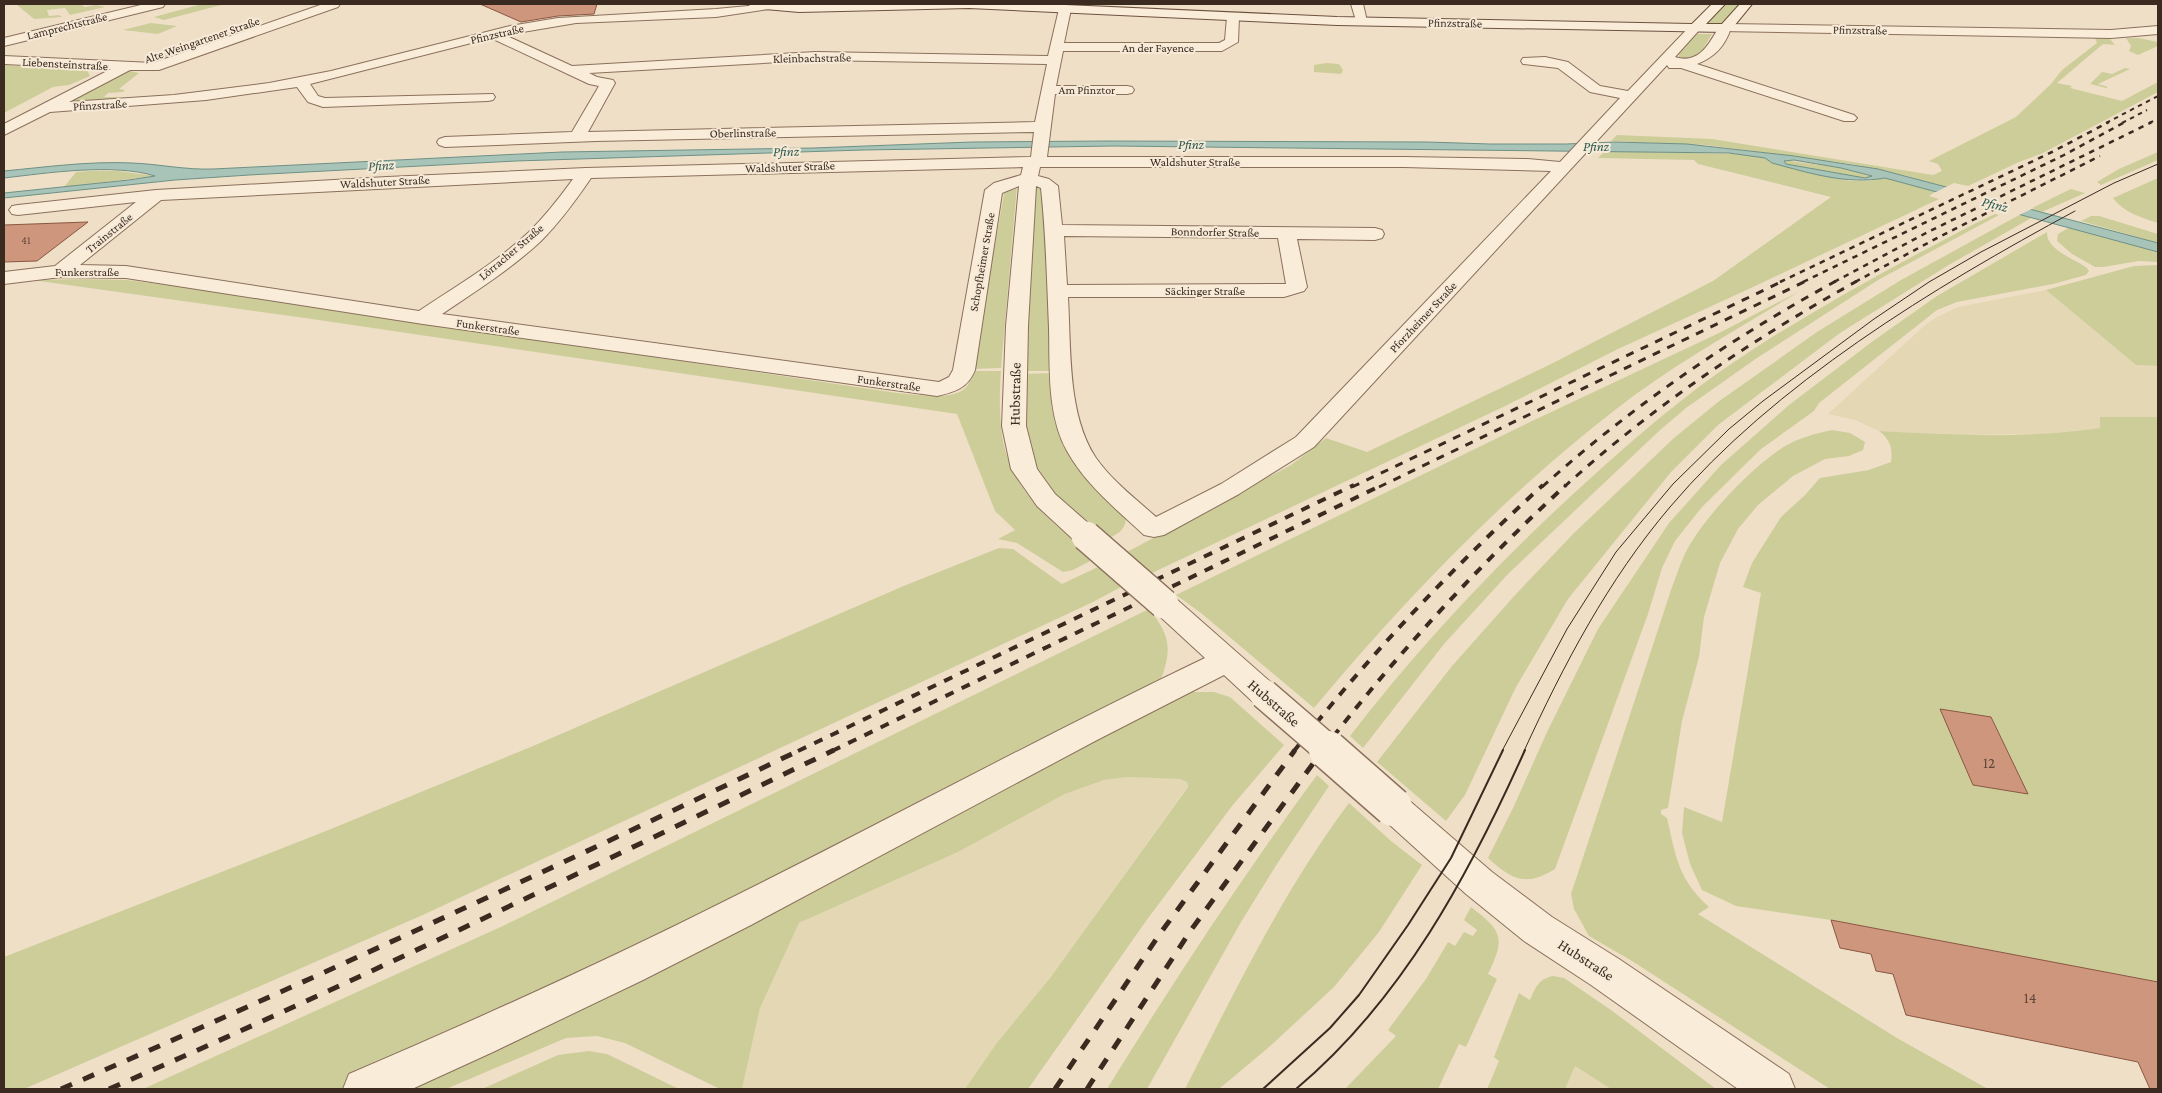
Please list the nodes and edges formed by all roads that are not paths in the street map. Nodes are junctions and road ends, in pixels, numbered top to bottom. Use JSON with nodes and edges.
{"nodes":[{"id":1,"x":160,"y":4,"type":"edge"},
{"id":2,"x":307,"y":4,"type":"edge"},
{"id":3,"x":334,"y":4,"type":"edge"},
{"id":4,"x":746,"y":4,"type":"edge"},
{"id":5,"x":969,"y":4,"type":"edge"},
{"id":6,"x":1357,"y":4,"type":"edge"},
{"id":7,"x":1719,"y":4,"type":"edge"},
{"id":8,"x":1746,"y":4,"type":"edge"},
{"id":9,"x":759,"y":5,"type":"edge"},
{"id":10,"x":1102,"y":7,"type":"edge"},
{"id":11,"x":1066,"y":9,"type":"junction"},
{"id":12,"x":642,"y":10,"type":"edge"},
{"id":13,"x":696,"y":14,"type":"junction"},
{"id":14,"x":1233,"y":17,"type":"junction"},
{"id":15,"x":1361,"y":21,"type":"junction"},
{"id":16,"x":1696,"y":27,"type":"junction"},
{"id":17,"x":1725,"y":28,"type":"junction"},
{"id":18,"x":2158,"y":30,"type":"edge"},
{"id":19,"x":493,"y":34,"type":"junction"},
{"id":20,"x":4,"y":42,"type":"edge"},
{"id":21,"x":1055,"y":53,"type":"junction"},
{"id":22,"x":4,"y":60,"type":"edge"},
{"id":23,"x":1528,"y":61,"type":"dead end"},
{"id":24,"x":1664,"y":62,"type":"junction"},
{"id":25,"x":1684,"y":63,"type":"junction"},
{"id":26,"x":126,"y":67,"type":"junction"},
{"id":27,"x":154,"y":67,"type":"junction"},
{"id":28,"x":620,"y":67,"type":"junction"},
{"id":29,"x":571,"y":70,"type":"junction"},
{"id":30,"x":302,"y":82,"type":"junction"},
{"id":31,"x":608,"y":83,"type":"junction"},
{"id":32,"x":134,"y":86,"type":"dead end"},
{"id":33,"x":1048,"y":90,"type":"junction"},
{"id":34,"x":1127,"y":90,"type":"dead end"},
{"id":35,"x":1630,"y":96,"type":"junction"},
{"id":36,"x":488,"y":97,"type":"dead end"},
{"id":37,"x":46,"y":108,"type":"junction"},
{"id":38,"x":1850,"y":118,"type":"dead end"},
{"id":39,"x":4,"y":130,"type":"edge"},
{"id":40,"x":577,"y":137,"type":"junction"},
{"id":41,"x":445,"y":142,"type":"dead end"},
{"id":42,"x":1038,"y":152,"type":"junction"},
{"id":43,"x":1570,"y":161,"type":"junction"},
{"id":44,"x":586,"y":173,"type":"junction"},
{"id":45,"x":156,"y":195,"type":"junction"},
{"id":46,"x":18,"y":210,"type":"dead end"},
{"id":47,"x":1055,"y":230,"type":"junction"},
{"id":48,"x":1286,"y":233,"type":"junction"},
{"id":49,"x":1374,"y":234,"type":"dead end"},
{"id":50,"x":61,"y":272,"type":"junction"},
{"id":51,"x":4,"y":278,"type":"edge"},
{"id":52,"x":1057,"y":291,"type":"junction"},
{"id":53,"x":423,"y":318,"type":"junction"},
{"id":54,"x":964,"y":370,"type":"joint"},
{"id":55,"x":1226,"y":661,"type":"junction"},
{"id":56,"x":364,"y":1089,"type":"edge"},
{"id":57,"x":1774,"y":1089,"type":"edge"}],
"edges":[{"from":1,"to":20,"type":"street","name":"Lamprechtstraße"},
{"from":2,"to":26,"type":"street","name":"Alte Weingartener Straße"},
{"from":3,"to":27,"type":"street","name":"Alte Weingartener Straße"},
{"from":4,"to":13,"type":"street","name":"Pfinzstraße"},
{"from":5,"to":9,"type":"street","name":"Pfinzstraße"},
{"from":5,"to":11,"type":"street","name":"Pfinzstraße"},
{"from":6,"to":15,"type":"street"},
{"from":7,"to":16,"type":"street","name":"Pforzheimer Straße"},
{"from":8,"to":17,"type":"street"},
{"from":9,"to":13,"type":"street","name":"Pfinzstraße"},
{"from":10,"to":11,"type":"street","name":"Pfinzstraße"},
{"from":10,"to":14,"type":"street","name":"Pfinzstraße"},
{"from":11,"to":21,"type":"street","name":"Hubstraße"},
{"from":12,"to":13,"type":"street","name":"Pfinzstraße"},
{"from":12,"to":19,"type":"street","name":"Pfinzstraße"},
{"from":14,"to":15,"type":"street","name":"Pfinzstraße"},
{"from":14,"to":21,"type":"street","name":"An der Fayence"},
{"from":15,"to":16,"type":"street","name":"Pfinzstraße"},
{"from":16,"to":17,"type":"street","name":"Pfinzstraße"},
{"from":16,"to":24,"type":"street","name":"Pforzheimer Straße"},
{"from":17,"to":18,"type":"street","name":"Pfinzstraße"},
{"from":17,"to":25,"type":"street"},
{"from":19,"to":29,"type":"street"},
{"from":19,"to":30,"type":"street","name":"Pfinzstraße"},
{"from":21,"to":28,"type":"street","name":"Kleinbachstraße"},
{"from":21,"to":33,"type":"street","name":"Hubstraße"},
{"from":22,"to":26,"type":"street","name":"Liebensteinstraße"},
{"from":23,"to":35,"type":"street"},
{"from":24,"to":25,"type":"street"},
{"from":24,"to":35,"type":"street","name":"Pforzheimer Straße"},
{"from":25,"to":38,"type":"street"},
{"from":26,"to":27,"type":"street","name":"Alte Weingartener Straße"},
{"from":26,"to":37,"type":"street","name":"Alte Weingartener Straße"},
{"from":27,"to":32,"type":"street","name":"Alte Weingartener Straße"},
{"from":28,"to":29,"type":"street","name":"Kleinbachstraße"},
{"from":28,"to":31,"type":"street"},
{"from":29,"to":31,"type":"street"},
{"from":30,"to":36,"type":"street"},
{"from":30,"to":37,"type":"street","name":"Pfinzstraße"},
{"from":31,"to":40,"type":"street"},
{"from":33,"to":34,"type":"street","name":"Am Pfinztor"},
{"from":33,"to":42,"type":"street","name":"Hubstraße"},
{"from":35,"to":43,"type":"street","name":"Pforzheimer Straße"},
{"from":37,"to":39,"type":"street","name":"Alte Weingartener Straße"},
{"from":40,"to":41,"type":"street","name":"Oberlinstraße"},
{"from":40,"to":42,"type":"street","name":"Oberlinstraße"},
{"from":42,"to":43,"type":"street","name":"Waldshuter Straße"},
{"from":42,"to":44,"type":"street","name":"Waldshuter Straße"},
{"from":42,"to":47,"type":"street"},
{"from":42,"to":54,"type":"street","name":"Schopfheimer Straße"},
{"from":42,"to":55,"type":"street","name":"Hubstraße","bridge":true},
{"from":43,"to":52,"type":"street","name":"Pforzheimer Straße"},
{"from":44,"to":45,"type":"street","name":"Waldshuter Straße"},
{"from":44,"to":53,"type":"street","name":"Lörracher Straße"},
{"from":45,"to":46,"type":"street","name":"Waldshuter Straße"},
{"from":45,"to":50,"type":"street","name":"Trainstraße"},
{"from":47,"to":48,"type":"street","name":"Bonndorfer Straße"},
{"from":47,"to":52,"type":"street"},
{"from":48,"to":49,"type":"street","name":"Bonndorfer Straße"},
{"from":48,"to":52,"type":"street","name":"Säckinger Straße"},
{"from":50,"to":51,"type":"street","name":"Funkerstraße"},
{"from":50,"to":53,"type":"street","name":"Funkerstraße"},
{"from":53,"to":54,"type":"street","name":"Funkerstraße"},
{"from":55,"to":56,"type":"street"},
{"from":55,"to":57,"type":"street","name":"Hubstraße","bridge":true}]}
